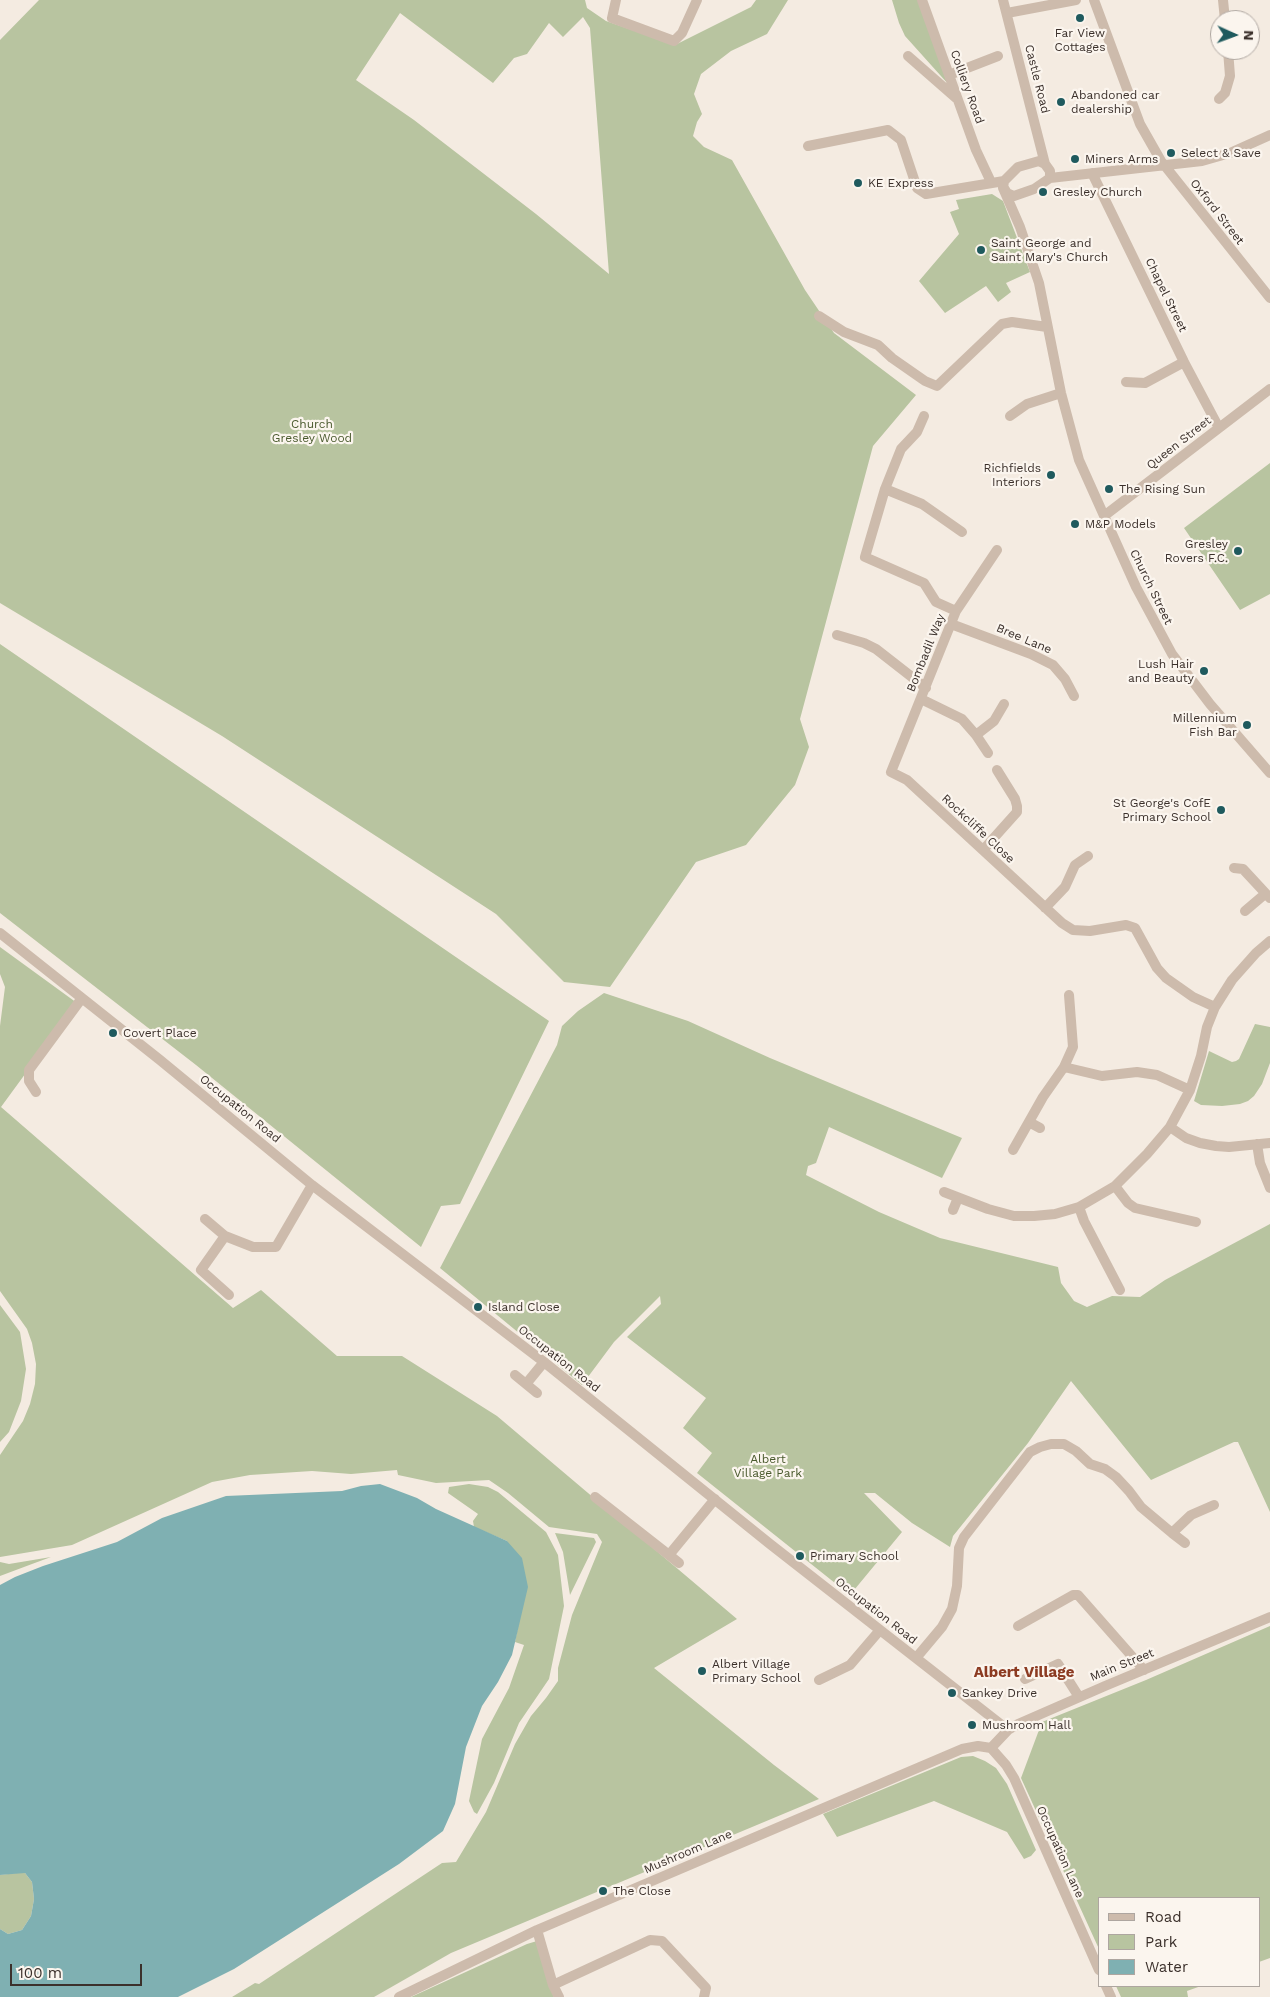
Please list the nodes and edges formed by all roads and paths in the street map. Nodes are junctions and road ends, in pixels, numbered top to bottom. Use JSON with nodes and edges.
{"nodes":[{"id":1,"x":616,"y":0,"type":"edge"},
{"id":2,"x":697,"y":0,"type":"edge"},
{"id":3,"x":922,"y":0,"type":"edge"},
{"id":4,"x":1003,"y":0,"type":"edge"},
{"id":5,"x":1076,"y":0,"type":"edge"},
{"id":6,"x":1094,"y":0,"type":"edge"},
{"id":7,"x":1007,"y":13,"type":"junction"},
{"id":8,"x":908,"y":56,"type":"dead end"},
{"id":9,"x":998,"y":56,"type":"dead end"},
{"id":10,"x":1229,"y":60,"type":"edge"},
{"id":11,"x":949,"y":75,"type":"junction"},
{"id":12,"x":958,"y":99,"type":"junction"},
{"id":13,"x":1219,"y":99,"type":"dead end"},
{"id":14,"x":1270,"y":135,"type":"edge"},
{"id":15,"x":808,"y":146,"type":"dead end"},
{"id":16,"x":1046,"y":164,"type":"junction"},
{"id":17,"x":1165,"y":166,"type":"junction"},
{"id":18,"x":1092,"y":173,"type":"junction"},
{"id":19,"x":1050,"y":178,"type":"junction"},
{"id":20,"x":991,"y":182,"type":"junction"},
{"id":21,"x":1004,"y":184,"type":"junction"},
{"id":22,"x":1022,"y":194,"type":"junction"},
{"id":23,"x":1013,"y":211,"type":"junction"},
{"id":24,"x":1270,"y":298,"type":"edge"},
{"id":25,"x":819,"y":316,"type":"dead end"},
{"id":26,"x":1047,"y":327,"type":"junction"},
{"id":27,"x":1184,"y":362,"type":"junction"},
{"id":28,"x":1126,"y":382,"type":"dead end"},
{"id":29,"x":1270,"y":389,"type":"edge"},
{"id":30,"x":1061,"y":393,"type":"junction"},
{"id":31,"x":924,"y":416,"type":"dead end"},
{"id":32,"x":1010,"y":416,"type":"dead end"},
{"id":33,"x":1219,"y":428,"type":"junction"},
{"id":34,"x":885,"y":489,"type":"junction"},
{"id":35,"x":1104,"y":516,"type":"junction"},
{"id":36,"x":962,"y":532,"type":"dead end"},
{"id":37,"x":997,"y":550,"type":"dead end"},
{"id":38,"x":956,"y":611,"type":"junction"},
{"id":39,"x":951,"y":624,"type":"junction"},
{"id":40,"x":837,"y":635,"type":"dead end"},
{"id":41,"x":926,"y":688,"type":"junction"},
{"id":42,"x":1074,"y":696,"type":"dead end"},
{"id":43,"x":921,"y":700,"type":"junction"},
{"id":44,"x":1004,"y":704,"type":"dead end"},
{"id":45,"x":976,"y":735,"type":"junction"},
{"id":46,"x":988,"y":753,"type":"dead end"},
{"id":47,"x":997,"y":770,"type":"dead end"},
{"id":48,"x":891,"y":772,"type":"joint"},
{"id":49,"x":1270,"y":773,"type":"edge"},
{"id":50,"x":982,"y":850,"type":"junction"},
{"id":51,"x":1088,"y":856,"type":"dead end"},
{"id":52,"x":1234,"y":868,"type":"dead end"},
{"id":53,"x":1268,"y":896,"type":"edge"},
{"id":54,"x":1045,"y":908,"type":"junction"},
{"id":55,"x":1245,"y":911,"type":"dead end"},
{"id":56,"x":0,"y":933,"type":"edge"},
{"id":57,"x":1270,"y":941,"type":"edge"},
{"id":58,"x":1069,"y":995,"type":"dead end"},
{"id":59,"x":82,"y":998,"type":"junction"},
{"id":60,"x":1215,"y":1007,"type":"junction"},
{"id":61,"x":1064,"y":1068,"type":"junction"},
{"id":62,"x":1190,"y":1090,"type":"junction"},
{"id":63,"x":36,"y":1092,"type":"dead end"},
{"id":64,"x":1029,"y":1122,"type":"junction"},
{"id":65,"x":1170,"y":1127,"type":"junction"},
{"id":66,"x":1040,"y":1128,"type":"dead end"},
{"id":67,"x":1270,"y":1142,"type":"edge"},
{"id":68,"x":1257,"y":1144,"type":"junction"},
{"id":69,"x":1013,"y":1150,"type":"dead end"},
{"id":70,"x":312,"y":1185,"type":"junction"},
{"id":71,"x":1115,"y":1186,"type":"junction"},
{"id":72,"x":1270,"y":1188,"type":"edge"},
{"id":73,"x":944,"y":1192,"type":"dead end"},
{"id":74,"x":958,"y":1198,"type":"junction"},
{"id":75,"x":1079,"y":1207,"type":"junction"},
{"id":76,"x":952,"y":1210,"type":"dead end"},
{"id":77,"x":205,"y":1219,"type":"dead end"},
{"id":78,"x":1196,"y":1222,"type":"dead end"},
{"id":79,"x":225,"y":1236,"type":"junction"},
{"id":80,"x":1106,"y":1266,"type":"junction"},
{"id":81,"x":1097,"y":1271,"type":"dead end"},
{"id":82,"x":1120,"y":1290,"type":"dead end"},
{"id":83,"x":229,"y":1295,"type":"dead end"},
{"id":84,"x":544,"y":1362,"type":"junction"},
{"id":85,"x":515,"y":1375,"type":"dead end"},
{"id":86,"x":526,"y":1384,"type":"junction"},
{"id":87,"x":537,"y":1393,"type":"dead end"},
{"id":88,"x":595,"y":1497,"type":"dead end"},
{"id":89,"x":714,"y":1499,"type":"junction"},
{"id":90,"x":1214,"y":1505,"type":"dead end"},
{"id":91,"x":1172,"y":1533,"type":"junction"},
{"id":92,"x":1185,"y":1543,"type":"dead end"},
{"id":93,"x":669,"y":1555,"type":"junction"},
{"id":94,"x":679,"y":1563,"type":"dead end"},
{"id":95,"x":1270,"y":1617,"type":"edge"},
{"id":96,"x":1018,"y":1626,"type":"dead end"},
{"id":97,"x":880,"y":1630,"type":"junction"},
{"id":98,"x":916,"y":1658,"type":"junction"},
{"id":99,"x":1144,"y":1670,"type":"junction"},
{"id":100,"x":1025,"y":1679,"type":"dead end"},
{"id":101,"x":819,"y":1680,"type":"dead end"},
{"id":102,"x":1079,"y":1697,"type":"junction"},
{"id":103,"x":1008,"y":1730,"type":"junction"},
{"id":104,"x":991,"y":1748,"type":"junction"},
{"id":105,"x":537,"y":1930,"type":"junction"},
{"id":106,"x":1098,"y":1968,"type":"edge"},
{"id":107,"x":552,"y":1985,"type":"junction"},
{"id":108,"x":399,"y":1997,"type":"edge"},
{"id":109,"x":559,"y":1997,"type":"edge"},
{"id":110,"x":704,"y":1997,"type":"edge"}],
"edges":[{"from":1,"to":2,"type":"street"},
{"from":3,"to":11,"type":"street","name":"Colliery Road"},
{"from":4,"to":7,"type":"street","name":"Castle Road"},
{"from":5,"to":7,"type":"street"},
{"from":6,"to":17,"type":"street","name":"Oxford Street"},
{"from":7,"to":16,"type":"street","name":"Castle Road"},
{"from":8,"to":12,"type":"street"},
{"from":9,"to":11,"type":"street"},
{"from":10,"to":13,"type":"street"},
{"from":11,"to":12,"type":"street","name":"Colliery Road"},
{"from":12,"to":20,"type":"street","name":"Colliery Road"},
{"from":14,"to":17,"type":"street"},
{"from":15,"to":20,"type":"street"},
{"from":16,"to":19,"type":"street","name":"Castle Road"},
{"from":16,"to":21,"type":"street"},
{"from":17,"to":18,"type":"street"},
{"from":17,"to":24,"type":"street","name":"Oxford Street"},
{"from":18,"to":19,"type":"street"},
{"from":18,"to":27,"type":"street","name":"Chapel Street"},
{"from":19,"to":22,"type":"street"},
{"from":20,"to":21,"type":"street"},
{"from":21,"to":22,"type":"street"},
{"from":21,"to":23,"type":"street","name":"Church Street"},
{"from":22,"to":23,"type":"street"},
{"from":23,"to":26,"type":"street","name":"Church Street"},
{"from":25,"to":26,"type":"street"},
{"from":26,"to":30,"type":"street","name":"Church Street"},
{"from":27,"to":28,"type":"street"},
{"from":27,"to":33,"type":"street","name":"Chapel Street"},
{"from":29,"to":33,"type":"street","name":"Queen Street"},
{"from":30,"to":32,"type":"street"},
{"from":30,"to":35,"type":"street","name":"Church Street"},
{"from":31,"to":34,"type":"street"},
{"from":33,"to":35,"type":"street","name":"Queen Street"},
{"from":34,"to":36,"type":"street"},
{"from":34,"to":38,"type":"street"},
{"from":35,"to":49,"type":"street","name":"Church Street"},
{"from":37,"to":38,"type":"street","name":"Bombadil Way"},
{"from":38,"to":39,"type":"street","name":"Bombadil Way"},
{"from":39,"to":41,"type":"street","name":"Bombadil Way"},
{"from":39,"to":42,"type":"street","name":"Bree Lane"},
{"from":40,"to":41,"type":"street"},
{"from":41,"to":43,"type":"street","name":"Bombadil Way"},
{"from":43,"to":45,"type":"street"},
{"from":43,"to":48,"type":"street","name":"Bombadil Way"},
{"from":44,"to":45,"type":"street"},
{"from":45,"to":46,"type":"street"},
{"from":47,"to":50,"type":"street"},
{"from":48,"to":50,"type":"street","name":"Rockcliffe Close"},
{"from":50,"to":54,"type":"street","name":"Rockcliffe Close"},
{"from":51,"to":54,"type":"street"},
{"from":52,"to":53,"type":"street"},
{"from":53,"to":55,"type":"street"},
{"from":54,"to":60,"type":"street","name":"Rockcliffe Close"},
{"from":56,"to":59,"type":"street","name":"Occupation Road"},
{"from":57,"to":60,"type":"street"},
{"from":58,"to":61,"type":"street"},
{"from":59,"to":63,"type":"street"},
{"from":59,"to":70,"type":"street","name":"Occupation Road"},
{"from":60,"to":62,"type":"street"},
{"from":61,"to":62,"type":"street"},
{"from":61,"to":64,"type":"street"},
{"from":62,"to":65,"type":"street"},
{"from":64,"to":66,"type":"street"},
{"from":64,"to":69,"type":"street"},
{"from":65,"to":68,"type":"street"},
{"from":65,"to":71,"type":"street"},
{"from":67,"to":68,"type":"street"},
{"from":68,"to":72,"type":"street"},
{"from":70,"to":79,"type":"street"},
{"from":70,"to":84,"type":"street","name":"Occupation Road"},
{"from":71,"to":75,"type":"street"},
{"from":71,"to":78,"type":"street"},
{"from":73,"to":74,"type":"street"},
{"from":74,"to":75,"type":"street"},
{"from":74,"to":76,"type":"street"},
{"from":75,"to":80,"type":"street"},
{"from":77,"to":79,"type":"street"},
{"from":79,"to":83,"type":"street"},
{"from":80,"to":81,"type":"street"},
{"from":80,"to":82,"type":"street"},
{"from":84,"to":86,"type":"street"},
{"from":84,"to":89,"type":"street","name":"Occupation Road"},
{"from":85,"to":86,"type":"street"},
{"from":86,"to":87,"type":"street"},
{"from":88,"to":93,"type":"street"},
{"from":89,"to":93,"type":"street"},
{"from":89,"to":97,"type":"street","name":"Occupation Road"},
{"from":90,"to":91,"type":"street"},
{"from":91,"to":92,"type":"street"},
{"from":91,"to":98,"type":"street"},
{"from":93,"to":94,"type":"street"},
{"from":95,"to":99,"type":"street","name":"Main Street"},
{"from":96,"to":99,"type":"street"},
{"from":97,"to":98,"type":"street","name":"Occupation Road"},
{"from":97,"to":101,"type":"street"},
{"from":98,"to":103,"type":"street","name":"Occupation Road"},
{"from":99,"to":102,"type":"street","name":"Main Street"},
{"from":100,"to":102,"type":"street"},
{"from":102,"to":103,"type":"street","name":"Main Street"},
{"from":103,"to":104,"type":"street","name":"Main Street"},
{"from":104,"to":105,"type":"street","name":"Mushroom Lane"},
{"from":104,"to":106,"type":"street","name":"Occupation Lane"},
{"from":105,"to":107,"type":"street"},
{"from":105,"to":108,"type":"street","name":"Mushroom Lane"},
{"from":107,"to":109,"type":"street"},
{"from":107,"to":110,"type":"street"}]}
